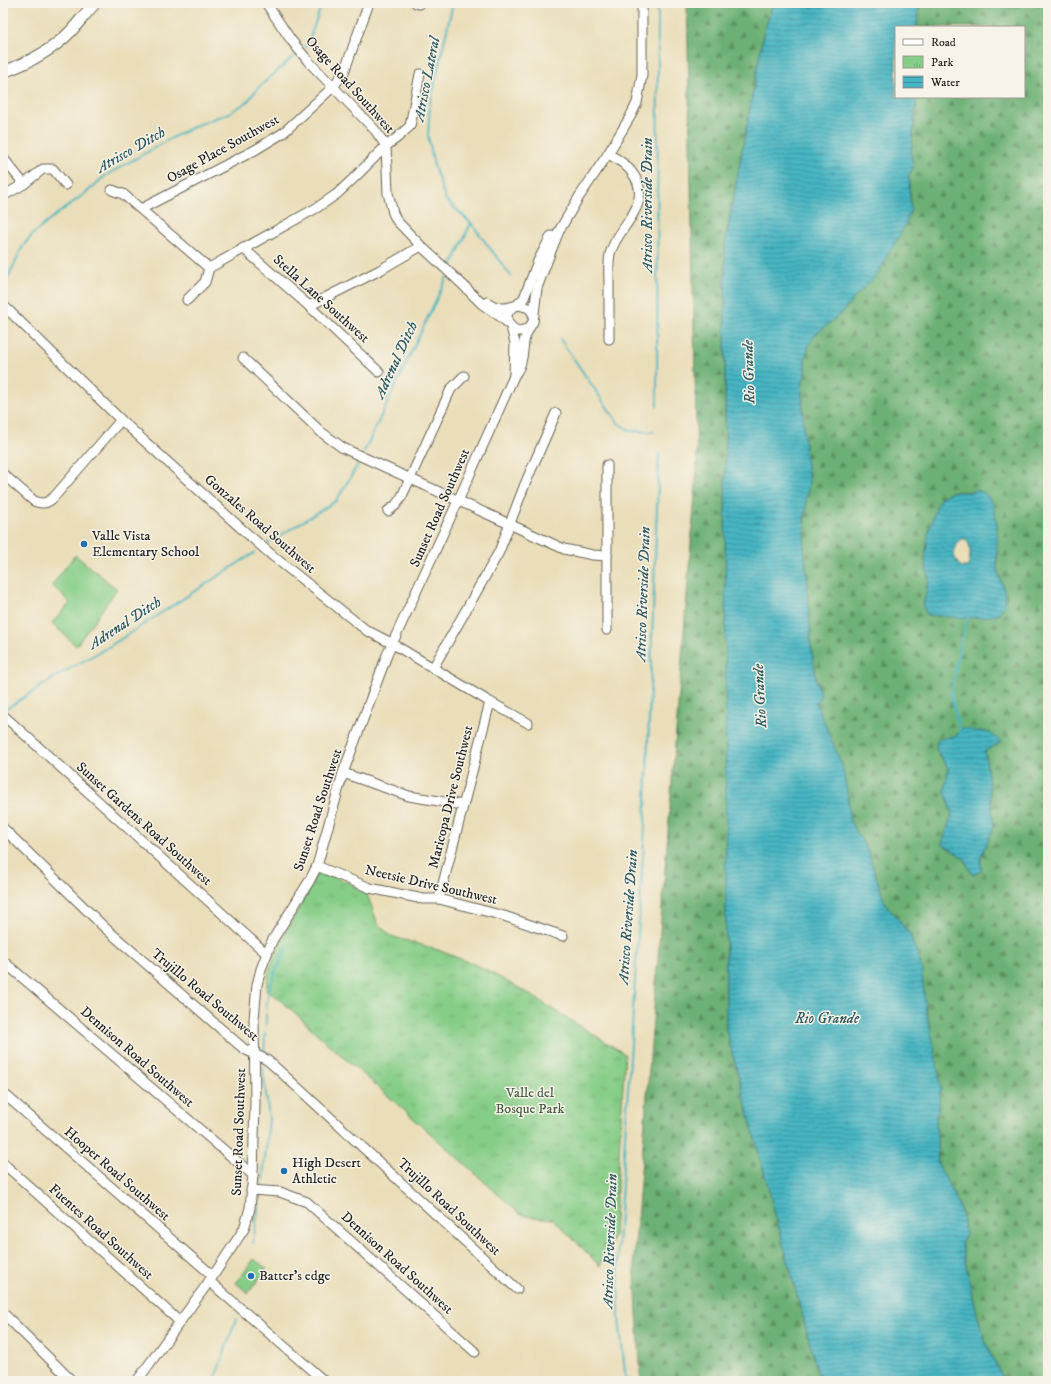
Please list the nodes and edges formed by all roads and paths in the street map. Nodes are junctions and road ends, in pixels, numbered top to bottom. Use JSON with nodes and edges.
{"nodes":[{"id":1,"x":95,"y":3,"type":"edge"},
{"id":2,"x":266,"y":3,"type":"edge"},
{"id":3,"x":369,"y":3,"type":"edge"},
{"id":4,"x":642,"y":3,"type":"edge"},
{"id":5,"x":3,"y":72,"type":"edge"},
{"id":6,"x":420,"y":74,"type":"dead end"},
{"id":7,"x":333,"y":87,"type":"junction"},
{"id":8,"x":386,"y":146,"type":"junction"},
{"id":9,"x":608,"y":154,"type":"junction"},
{"id":10,"x":3,"y":158,"type":"edge"},
{"id":11,"x":24,"y":184,"type":"junction"},
{"id":12,"x":66,"y":185,"type":"dead end"},
{"id":13,"x":112,"y":190,"type":"dead end"},
{"id":14,"x":3,"y":196,"type":"edge"},
{"id":15,"x":578,"y":197,"type":"junction"},
{"id":16,"x":141,"y":209,"type":"junction"},
{"id":17,"x":420,"y":246,"type":"junction"},
{"id":18,"x":243,"y":248,"type":"junction"},
{"id":19,"x":208,"y":268,"type":"junction"},
{"id":20,"x":463,"y":285,"type":"junction"},
{"id":21,"x":187,"y":300,"type":"dead end"},
{"id":22,"x":309,"y":306,"type":"junction"},
{"id":23,"x":515,"y":306,"type":"junction"},
{"id":24,"x":6,"y":308,"type":"edge"},
{"id":25,"x":534,"y":315,"type":"junction"},
{"id":26,"x":511,"y":326,"type":"junction"},
{"id":27,"x":530,"y":327,"type":"junction"},
{"id":28,"x":609,"y":339,"type":"dead end"},
{"id":29,"x":243,"y":358,"type":"dead end"},
{"id":30,"x":379,"y":372,"type":"dead end"},
{"id":31,"x":464,"y":376,"type":"dead end"},
{"id":32,"x":514,"y":376,"type":"junction"},
{"id":33,"x":556,"y":414,"type":"dead end"},
{"id":34,"x":121,"y":420,"type":"junction"},
{"id":35,"x":607,"y":465,"type":"dead end"},
{"id":36,"x":3,"y":474,"type":"edge"},
{"id":37,"x":410,"y":480,"type":"junction"},
{"id":38,"x":458,"y":501,"type":"junction"},
{"id":39,"x":388,"y":511,"type":"dead end"},
{"id":40,"x":510,"y":525,"type":"junction"},
{"id":41,"x":607,"y":556,"type":"junction"},
{"id":42,"x":607,"y":630,"type":"dead end"},
{"id":43,"x":393,"y":644,"type":"junction"},
{"id":44,"x":433,"y":668,"type":"junction"},
{"id":45,"x":490,"y":702,"type":"junction"},
{"id":46,"x":3,"y":715,"type":"edge"},
{"id":47,"x":528,"y":723,"type":"dead end"},
{"id":48,"x":343,"y":773,"type":"junction"},
{"id":49,"x":462,"y":805,"type":"junction"},
{"id":50,"x":3,"y":828,"type":"edge"},
{"id":51,"x":317,"y":866,"type":"junction"},
{"id":52,"x":439,"y":899,"type":"junction"},
{"id":53,"x":563,"y":936,"type":"dead end"},
{"id":54,"x":267,"y":954,"type":"junction"},
{"id":55,"x":3,"y":961,"type":"edge"},
{"id":56,"x":255,"y":1055,"type":"junction"},
{"id":57,"x":3,"y":1093,"type":"edge"},
{"id":58,"x":3,"y":1163,"type":"edge"},
{"id":59,"x":253,"y":1175,"type":"junction"},
{"id":60,"x":251,"y":1190,"type":"junction"},
{"id":61,"x":211,"y":1278,"type":"junction"},
{"id":62,"x":517,"y":1289,"type":"dead end"},
{"id":63,"x":3,"y":1313,"type":"edge"},
{"id":64,"x":180,"y":1322,"type":"junction"},
{"id":65,"x":475,"y":1352,"type":"dead end"},
{"id":66,"x":72,"y":1381,"type":"edge"},
{"id":67,"x":137,"y":1381,"type":"edge"},
{"id":68,"x":324,"y":1381,"type":"edge"}],
"edges":[{"from":1,"to":5,"type":"main road"},
{"from":2,"to":7,"type":"street","name":"Osage Road Southwest"},
{"from":3,"to":7,"type":"street","name":"Osage Place Southwest"},
{"from":4,"to":9,"type":"street"},
{"from":6,"to":8,"type":"street"},
{"from":7,"to":8,"type":"street","name":"Osage Road Southwest"},
{"from":7,"to":16,"type":"street","name":"Osage Place Southwest"},
{"from":8,"to":17,"type":"street","name":"Osage Road Southwest"},
{"from":8,"to":18,"type":"street"},
{"from":9,"to":15,"type":"street"},
{"from":9,"to":28,"type":"street"},
{"from":10,"to":11,"type":"street"},
{"from":11,"to":12,"type":"street"},
{"from":11,"to":14,"type":"street"},
{"from":13,"to":16,"type":"street"},
{"from":15,"to":23,"type":"street"},
{"from":15,"to":25,"type":"street"},
{"from":16,"to":19,"type":"street"},
{"from":17,"to":20,"type":"street","name":"Osage Road Southwest"},
{"from":17,"to":22,"type":"street"},
{"from":18,"to":19,"type":"street"},
{"from":18,"to":22,"type":"street","name":"Stella Lane Southwest"},
{"from":19,"to":21,"type":"street"},
{"from":20,"to":23,"type":"street","name":"Osage Road Southwest"},
{"from":20,"to":26,"type":"street","name":"Osage Road Southwest"},
{"from":22,"to":30,"type":"street","name":"Stella Lane Southwest"},
{"from":23,"to":25,"type":"street"},
{"from":23,"to":26,"type":"street"},
{"from":24,"to":34,"type":"street","name":"Gonzales Road Southwest"},
{"from":25,"to":27,"type":"street"},
{"from":26,"to":27,"type":"street"},
{"from":26,"to":32,"type":"street","name":"Sunset Road Southwest"},
{"from":27,"to":32,"type":"street","name":"Sunset Road Southwest"},
{"from":29,"to":37,"type":"street"},
{"from":31,"to":37,"type":"street"},
{"from":32,"to":38,"type":"street","name":"Sunset Road Southwest"},
{"from":33,"to":40,"type":"street"},
{"from":34,"to":36,"type":"street"},
{"from":34,"to":43,"type":"street","name":"Gonzales Road Southwest"},
{"from":35,"to":41,"type":"street"},
{"from":37,"to":38,"type":"street"},
{"from":37,"to":39,"type":"street"},
{"from":38,"to":40,"type":"street"},
{"from":38,"to":43,"type":"street","name":"Sunset Road Southwest"},
{"from":40,"to":41,"type":"street"},
{"from":40,"to":44,"type":"street"},
{"from":41,"to":42,"type":"street"},
{"from":43,"to":44,"type":"street","name":"Gonzales Road Southwest"},
{"from":43,"to":48,"type":"street","name":"Sunset Road Southwest"},
{"from":44,"to":45,"type":"street","name":"Gonzales Road Southwest"},
{"from":45,"to":47,"type":"street","name":"Gonzales Road Southwest"},
{"from":45,"to":49,"type":"street","name":"Maricopa Drive Southwest"},
{"from":46,"to":54,"type":"street","name":"Sunset Gardens Road Southwest"},
{"from":48,"to":49,"type":"street"},
{"from":48,"to":51,"type":"street","name":"Sunset Road Southwest"},
{"from":49,"to":52,"type":"street","name":"Maricopa Drive Southwest"},
{"from":50,"to":56,"type":"street","name":"Trujillo Road Southwest"},
{"from":51,"to":52,"type":"street","name":"Neetsie Drive Southwest"},
{"from":51,"to":54,"type":"street","name":"Sunset Road Southwest"},
{"from":52,"to":53,"type":"street","name":"Neetsie Drive Southwest"},
{"from":54,"to":56,"type":"street","name":"Sunset Road Southwest"},
{"from":55,"to":59,"type":"street","name":"Dennison Road Southwest"},
{"from":56,"to":59,"type":"street","name":"Sunset Road Southwest"},
{"from":56,"to":62,"type":"street","name":"Trujillo Road Southwest"},
{"from":57,"to":61,"type":"street","name":"Hooper Road Southwest"},
{"from":58,"to":64,"type":"street","name":"Fuentes Road Southwest"},
{"from":59,"to":60,"type":"street","name":"Sunset Road Southwest"},
{"from":60,"to":61,"type":"street","name":"Sunset Road Southwest"},
{"from":60,"to":65,"type":"street","name":"Dennison Road Southwest"},
{"from":61,"to":64,"type":"street","name":"Sunset Road Southwest"},
{"from":61,"to":68,"type":"street","name":"Hooper Road Southwest"},
{"from":63,"to":66,"type":"street"},
{"from":64,"to":67,"type":"street","name":"Sunset Road Southwest"}]}
